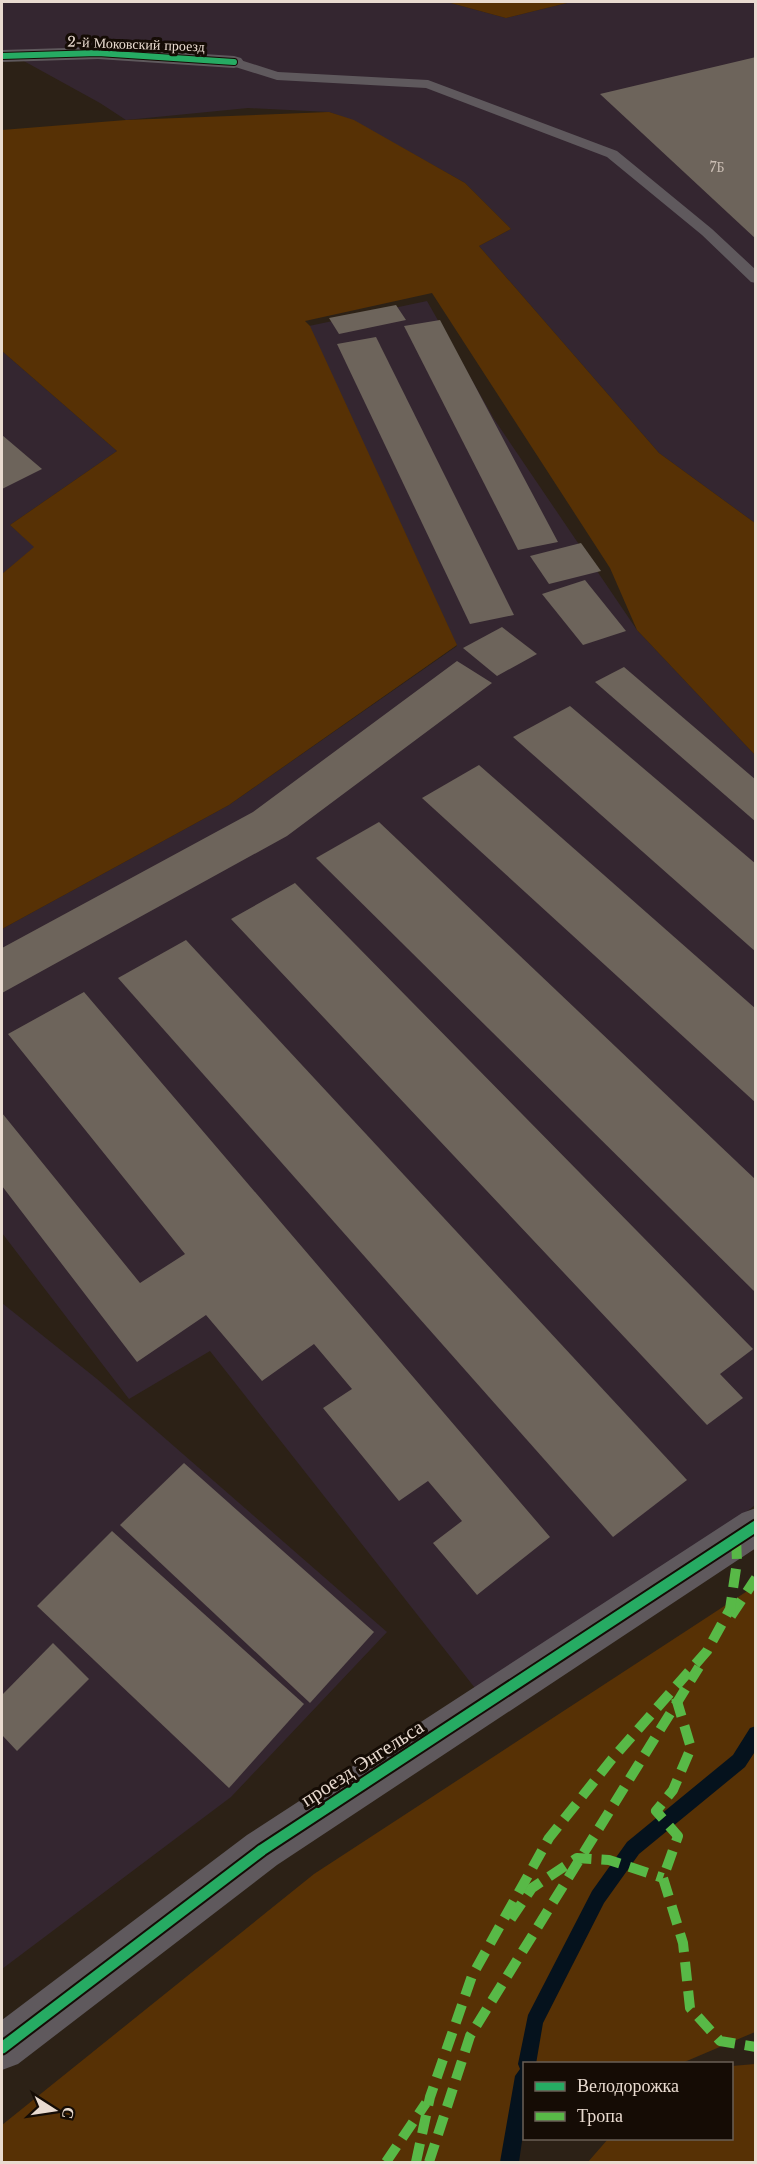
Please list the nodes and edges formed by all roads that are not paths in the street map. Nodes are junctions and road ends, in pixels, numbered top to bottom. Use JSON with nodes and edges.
{"nodes":[{"id":1,"x":2,"y":56,"type":"edge"},
{"id":2,"x":234,"y":62,"type":"joint"},
{"id":3,"x":756,"y":279,"type":"edge"},
{"id":4,"x":756,"y":1526,"type":"edge"},
{"id":5,"x":2,"y":2048,"type":"edge"}],
"edges":[{"from":1,"to":2,"type":"street","name":"2-й Моковский проезд"},
{"from":2,"to":3,"type":"lane"},
{"from":4,"to":5,"type":"street","name":"проезд Энгельса"}]}
